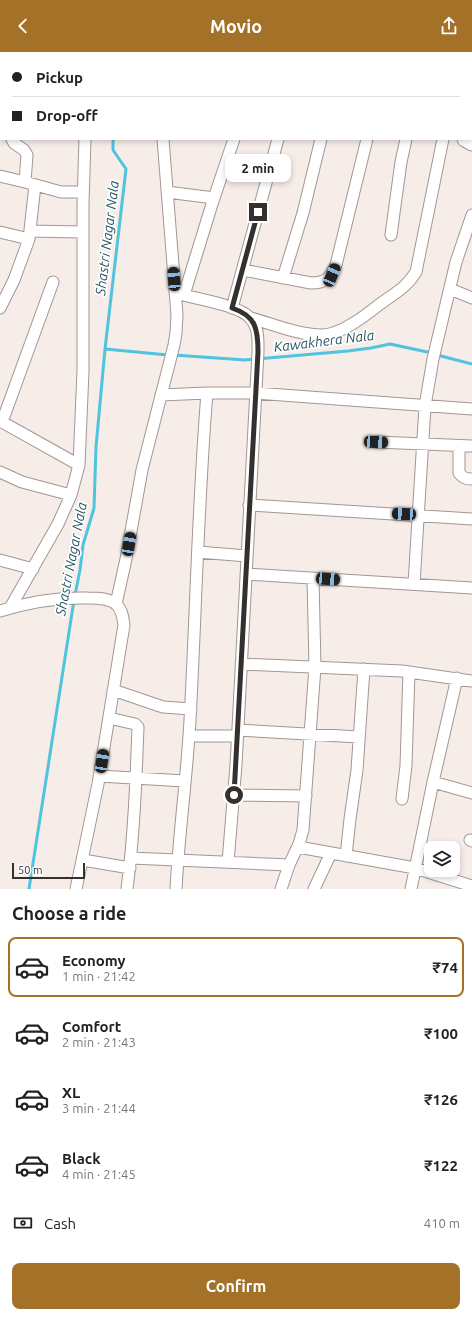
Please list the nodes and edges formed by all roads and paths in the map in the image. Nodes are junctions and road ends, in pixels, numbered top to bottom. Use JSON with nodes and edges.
{"nodes":[{"id":1,"x":12,"y":140,"type":"edge"},
{"id":2,"x":85,"y":140,"type":"edge"},
{"id":3,"x":163,"y":140,"type":"edge"},
{"id":4,"x":234,"y":140,"type":"edge"},
{"id":5,"x":278,"y":140,"type":"edge"},
{"id":6,"x":322,"y":140,"type":"edge"},
{"id":7,"x":368,"y":140,"type":"edge"},
{"id":8,"x":406,"y":140,"type":"edge"},
{"id":9,"x":443,"y":140,"type":"edge"},
{"id":10,"x":0,"y":176,"type":"edge"},
{"id":11,"x":30,"y":183,"type":"junction"},
{"id":12,"x":83,"y":192,"type":"junction"},
{"id":13,"x":167,"y":192,"type":"junction"},
{"id":14,"x":214,"y":198,"type":"junction"},
{"id":15,"x":472,"y":215,"type":"edge"},
{"id":16,"x":0,"y":232,"type":"edge"},
{"id":17,"x":83,"y":232,"type":"junction"},
{"id":18,"x":30,"y":235,"type":"junction"},
{"id":19,"x":391,"y":235,"type":"dead end"},
{"id":20,"x":243,"y":270,"type":"junction"},
{"id":21,"x":283,"y":278,"type":"junction"},
{"id":22,"x":53,"y":282,"type":"dead end"},
{"id":23,"x":450,"y":289,"type":"junction"},
{"id":24,"x":179,"y":294,"type":"junction"},
{"id":25,"x":472,"y":298,"type":"edge"},
{"id":26,"x":0,"y":308,"type":"edge"},
{"id":27,"x":232,"y":308,"type":"junction"},
{"id":28,"x":251,"y":318,"type":"junction"},
{"id":29,"x":207,"y":393,"type":"junction"},
{"id":30,"x":255,"y":393,"type":"junction"},
{"id":31,"x":162,"y":395,"type":"junction"},
{"id":32,"x":426,"y":406,"type":"junction"},
{"id":33,"x":472,"y":409,"type":"edge"},
{"id":34,"x":1,"y":422,"type":"edge"},
{"id":35,"x":376,"y":442,"type":"dead end"},
{"id":36,"x":423,"y":444,"type":"junction"},
{"id":37,"x":459,"y":446,"type":"junction"},
{"id":38,"x":472,"y":446,"type":"edge"},
{"id":39,"x":79,"y":465,"type":"junction"},
{"id":40,"x":0,"y":472,"type":"edge"},
{"id":41,"x":472,"y":479,"type":"edge"},
{"id":42,"x":71,"y":496,"type":"junction"},
{"id":43,"x":249,"y":505,"type":"junction"},
{"id":44,"x":419,"y":515,"type":"junction"},
{"id":45,"x":472,"y":519,"type":"edge"},
{"id":46,"x":198,"y":552,"type":"junction"},
{"id":47,"x":247,"y":556,"type":"junction"},
{"id":48,"x":0,"y":560,"type":"edge"},
{"id":49,"x":33,"y":569,"type":"junction"},
{"id":50,"x":246,"y":574,"type":"junction"},
{"id":51,"x":313,"y":578,"type":"junction"},
{"id":52,"x":414,"y":584,"type":"junction"},
{"id":53,"x":472,"y":588,"type":"edge"},
{"id":54,"x":116,"y":604,"type":"junction"},
{"id":55,"x":5,"y":610,"type":"edge"},
{"id":56,"x":241,"y":664,"type":"junction"},
{"id":57,"x":315,"y":667,"type":"junction"},
{"id":58,"x":364,"y":670,"type":"junction"},
{"id":59,"x":409,"y":672,"type":"junction"},
{"id":60,"x":457,"y":678,"type":"junction"},
{"id":61,"x":472,"y":681,"type":"edge"},
{"id":62,"x":113,"y":690,"type":"junction"},
{"id":63,"x":191,"y":709,"type":"junction"},
{"id":64,"x":109,"y":718,"type":"junction"},
{"id":65,"x":237,"y":733,"type":"junction"},
{"id":66,"x":310,"y":734,"type":"junction"},
{"id":67,"x":189,"y":736,"type":"junction"},
{"id":68,"x":359,"y":737,"type":"junction"},
{"id":69,"x":99,"y":776,"type":"junction"},
{"id":70,"x":136,"y":778,"type":"junction"},
{"id":71,"x":185,"y":781,"type":"junction"},
{"id":72,"x":433,"y":782,"type":"junction"},
{"id":73,"x":472,"y":793,"type":"edge"},
{"id":74,"x":234,"y":795,"type":"junction"},
{"id":75,"x":306,"y":796,"type":"junction"},
{"id":76,"x":402,"y":798,"type":"dead end"},
{"id":77,"x":298,"y":847,"type":"junction"},
{"id":78,"x":331,"y":853,"type":"junction"},
{"id":79,"x":346,"y":856,"type":"junction"},
{"id":80,"x":82,"y":860,"type":"junction"},
{"id":81,"x":178,"y":860,"type":"junction"},
{"id":82,"x":228,"y":862,"type":"junction"},
{"id":83,"x":130,"y":863,"type":"junction"},
{"id":84,"x":289,"y":865,"type":"junction"},
{"id":85,"x":415,"y":868,"type":"junction"},
{"id":86,"x":472,"y":886,"type":"edge"},
{"id":87,"x":76,"y":889,"type":"edge"},
{"id":88,"x":128,"y":889,"type":"edge"},
{"id":89,"x":176,"y":889,"type":"edge"},
{"id":90,"x":281,"y":889,"type":"edge"},
{"id":91,"x":314,"y":889,"type":"edge"},
{"id":92,"x":410,"y":889,"type":"edge"}],
"edges":[{"from":1,"to":11,"type":"street"},
{"from":2,"to":12,"type":"street"},
{"from":3,"to":13,"type":"street"},
{"from":4,"to":14,"type":"street"},
{"from":5,"to":20,"type":"street"},
{"from":6,"to":21,"type":"street"},
{"from":7,"to":21,"type":"street"},
{"from":8,"to":19,"type":"street"},
{"from":9,"to":28,"type":"street"},
{"from":10,"to":11,"type":"street"},
{"from":11,"to":12,"type":"street"},
{"from":11,"to":18,"type":"street"},
{"from":12,"to":17,"type":"street"},
{"from":13,"to":14,"type":"street"},
{"from":13,"to":24,"type":"street"},
{"from":14,"to":24,"type":"street"},
{"from":15,"to":23,"type":"street"},
{"from":16,"to":18,"type":"street"},
{"from":17,"to":18,"type":"street"},
{"from":17,"to":39,"type":"street"},
{"from":18,"to":26,"type":"street"},
{"from":20,"to":21,"type":"street"},
{"from":20,"to":27,"type":"street"},
{"from":22,"to":34,"type":"street"},
{"from":23,"to":25,"type":"street"},
{"from":23,"to":32,"type":"street"},
{"from":24,"to":27,"type":"street"},
{"from":24,"to":31,"type":"street"},
{"from":27,"to":28,"type":"street"},
{"from":28,"to":30,"type":"street"},
{"from":29,"to":30,"type":"street"},
{"from":29,"to":31,"type":"street"},
{"from":29,"to":46,"type":"street"},
{"from":30,"to":32,"type":"street"},
{"from":30,"to":43,"type":"street"},
{"from":31,"to":54,"type":"street"},
{"from":32,"to":33,"type":"street"},
{"from":32,"to":36,"type":"street"},
{"from":34,"to":39,"type":"street"},
{"from":35,"to":36,"type":"street"},
{"from":36,"to":37,"type":"street"},
{"from":36,"to":44,"type":"street"},
{"from":37,"to":38,"type":"street"},
{"from":37,"to":41,"type":"street"},
{"from":39,"to":42,"type":"street"},
{"from":40,"to":42,"type":"street"},
{"from":42,"to":49,"type":"street"},
{"from":43,"to":44,"type":"street"},
{"from":43,"to":47,"type":"street"},
{"from":44,"to":45,"type":"street"},
{"from":44,"to":52,"type":"street"},
{"from":46,"to":47,"type":"street"},
{"from":46,"to":63,"type":"street"},
{"from":47,"to":50,"type":"street"},
{"from":48,"to":49,"type":"street"},
{"from":49,"to":55,"type":"street"},
{"from":50,"to":51,"type":"street"},
{"from":50,"to":56,"type":"street"},
{"from":51,"to":52,"type":"street"},
{"from":51,"to":57,"type":"street"},
{"from":52,"to":53,"type":"street"},
{"from":54,"to":55,"type":"street"},
{"from":54,"to":62,"type":"street"},
{"from":56,"to":57,"type":"street"},
{"from":56,"to":65,"type":"street"},
{"from":57,"to":58,"type":"street"},
{"from":57,"to":66,"type":"street"},
{"from":58,"to":59,"type":"street"},
{"from":58,"to":68,"type":"street"},
{"from":59,"to":60,"type":"street"},
{"from":59,"to":76,"type":"street"},
{"from":60,"to":61,"type":"street"},
{"from":60,"to":72,"type":"street"},
{"from":62,"to":63,"type":"street"},
{"from":62,"to":64,"type":"street"},
{"from":63,"to":67,"type":"street"},
{"from":64,"to":69,"type":"street"},
{"from":64,"to":70,"type":"street"},
{"from":65,"to":66,"type":"street"},
{"from":65,"to":67,"type":"street"},
{"from":65,"to":74,"type":"street"},
{"from":66,"to":68,"type":"street"},
{"from":66,"to":75,"type":"street"},
{"from":67,"to":71,"type":"street"},
{"from":68,"to":79,"type":"street"},
{"from":69,"to":70,"type":"street"},
{"from":69,"to":80,"type":"street"},
{"from":70,"to":71,"type":"street"},
{"from":70,"to":83,"type":"street"},
{"from":71,"to":81,"type":"street"},
{"from":72,"to":73,"type":"street"},
{"from":72,"to":85,"type":"street"},
{"from":74,"to":75,"type":"street"},
{"from":74,"to":82,"type":"street"},
{"from":75,"to":77,"type":"street"},
{"from":77,"to":78,"type":"street"},
{"from":77,"to":84,"type":"street"},
{"from":78,"to":79,"type":"street"},
{"from":78,"to":91,"type":"street"},
{"from":79,"to":85,"type":"street"},
{"from":80,"to":83,"type":"street"},
{"from":80,"to":87,"type":"street"},
{"from":81,"to":82,"type":"street"},
{"from":81,"to":83,"type":"street"},
{"from":81,"to":89,"type":"street"},
{"from":82,"to":84,"type":"street"},
{"from":83,"to":88,"type":"street"},
{"from":84,"to":90,"type":"street"},
{"from":85,"to":86,"type":"street"},
{"from":85,"to":92,"type":"street"}]}
